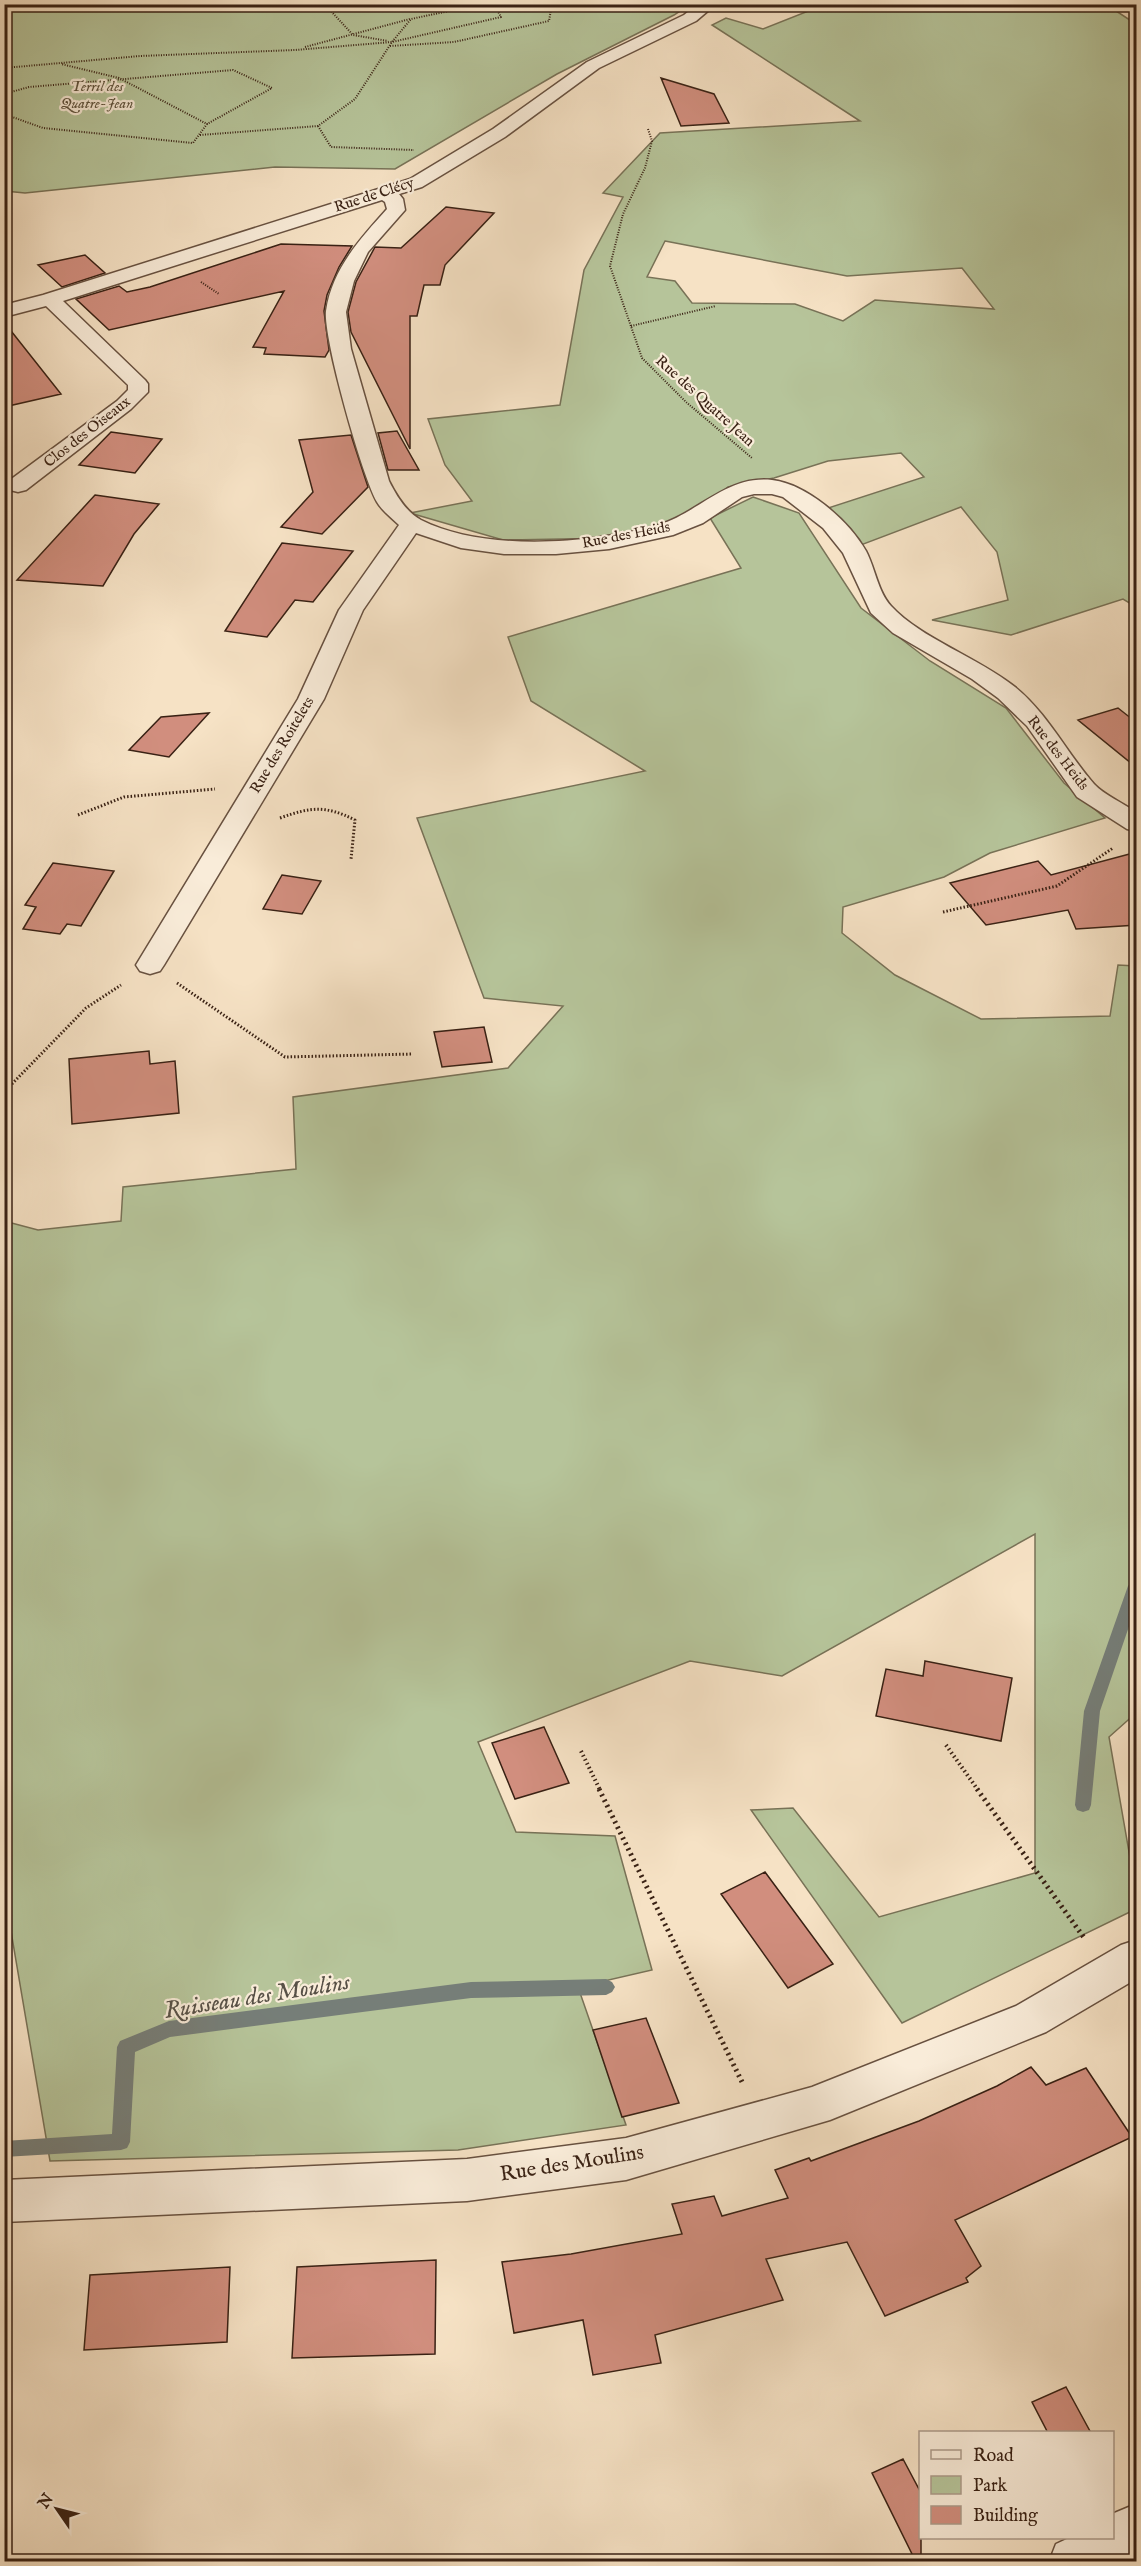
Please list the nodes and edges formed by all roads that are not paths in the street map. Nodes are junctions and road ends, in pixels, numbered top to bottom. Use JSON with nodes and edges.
{"nodes":[{"id":1,"x":709,"y":4,"type":"edge"},
{"id":2,"x":384,"y":193,"type":"junction"},
{"id":3,"x":50,"y":299,"type":"junction"},
{"id":4,"x":4,"y":311,"type":"edge"},
{"id":5,"x":18,"y":485,"type":"dead end"},
{"id":6,"x":411,"y":524,"type":"junction"},
{"id":7,"x":1137,"y":823,"type":"edge"},
{"id":8,"x":150,"y":965,"type":"road end"},
{"id":9,"x":1123,"y":1965,"type":"edge"},
{"id":10,"x":4,"y":2201,"type":"edge"},
{"id":11,"x":1137,"y":2529,"type":"edge"},
{"id":12,"x":1074,"y":2562,"type":"edge"}],
"edges":[{"from":1,"to":2,"type":"street","name":"Rue de Clécy"},
{"from":2,"to":3,"type":"street","name":"Rue de Clécy"},
{"from":2,"to":6,"type":"street","name":"Rue des Heids"},
{"from":3,"to":4,"type":"street","name":"Rue de Clécy"},
{"from":3,"to":5,"type":"street","name":"Clos des Oiseaux"},
{"from":6,"to":7,"type":"street","name":"Rue des Heids"},
{"from":6,"to":8,"type":"street","name":"Rue des Roitelets"},
{"from":9,"to":10,"type":"street","name":"Rue des Moulins"},
{"from":11,"to":12,"type":"street"}]}
